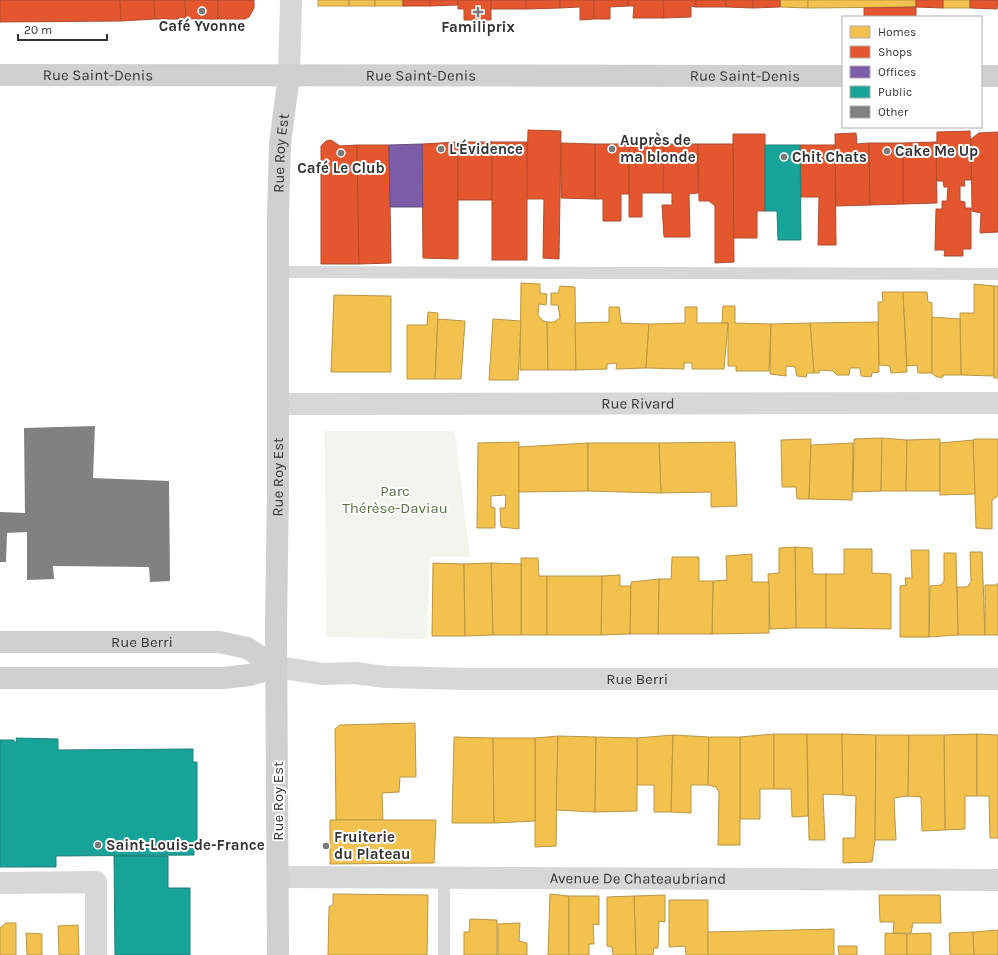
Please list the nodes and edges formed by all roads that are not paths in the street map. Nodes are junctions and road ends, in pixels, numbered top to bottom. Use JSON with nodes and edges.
{"nodes":[{"id":1,"x":291,"y":0,"type":"edge"},
{"id":2,"x":0,"y":75,"type":"edge"},
{"id":3,"x":289,"y":75,"type":"junction"},
{"id":4,"x":842,"y":76,"type":"edge"},
{"id":5,"x":982,"y":76,"type":"edge"},
{"id":6,"x":998,"y":76,"type":"edge"},
{"id":7,"x":278,"y":272,"type":"junction"},
{"id":8,"x":998,"y":274,"type":"edge"},
{"id":9,"x":998,"y":403,"type":"edge"},
{"id":10,"x":278,"y":404,"type":"junction"},
{"id":11,"x":0,"y":642,"type":"edge"},
{"id":12,"x":276,"y":667,"type":"junction"},
{"id":13,"x":0,"y":678,"type":"edge"},
{"id":14,"x":998,"y":679,"type":"edge"},
{"id":15,"x":278,"y":877,"type":"junction"},
{"id":16,"x":444,"y":877,"type":"junction"},
{"id":17,"x":998,"y":880,"type":"edge"},
{"id":18,"x":0,"y":883,"type":"edge"},
{"id":19,"x":96,"y":955,"type":"edge"},
{"id":20,"x":278,"y":955,"type":"edge"},
{"id":21,"x":444,"y":955,"type":"edge"}],
"edges":[{"from":1,"to":3,"type":"street","name":"Rue Roy Est"},
{"from":2,"to":3,"type":"street","name":"Rue Saint-Denis"},
{"from":3,"to":4,"type":"street","name":"Rue Saint-Denis"},
{"from":3,"to":7,"type":"street","name":"Rue Roy Est"},
{"from":5,"to":6,"type":"street"},
{"from":7,"to":8,"type":"lane"},
{"from":7,"to":10,"type":"street","name":"Rue Roy Est"},
{"from":9,"to":10,"type":"street","name":"Rue Rivard"},
{"from":10,"to":12,"type":"street","name":"Rue Roy Est"},
{"from":11,"to":12,"type":"street","name":"Rue Berri"},
{"from":12,"to":13,"type":"street","name":"Rue Berri"},
{"from":12,"to":14,"type":"street","name":"Rue Berri"},
{"from":12,"to":15,"type":"street","name":"Rue Roy Est"},
{"from":15,"to":16,"type":"street","name":"Avenue De Chateaubriand"},
{"from":15,"to":20,"type":"street","name":"Rue Roy Est"},
{"from":16,"to":17,"type":"street","name":"Avenue De Chateaubriand"},
{"from":16,"to":21,"type":"lane"},
{"from":18,"to":19,"type":"street"}]}
